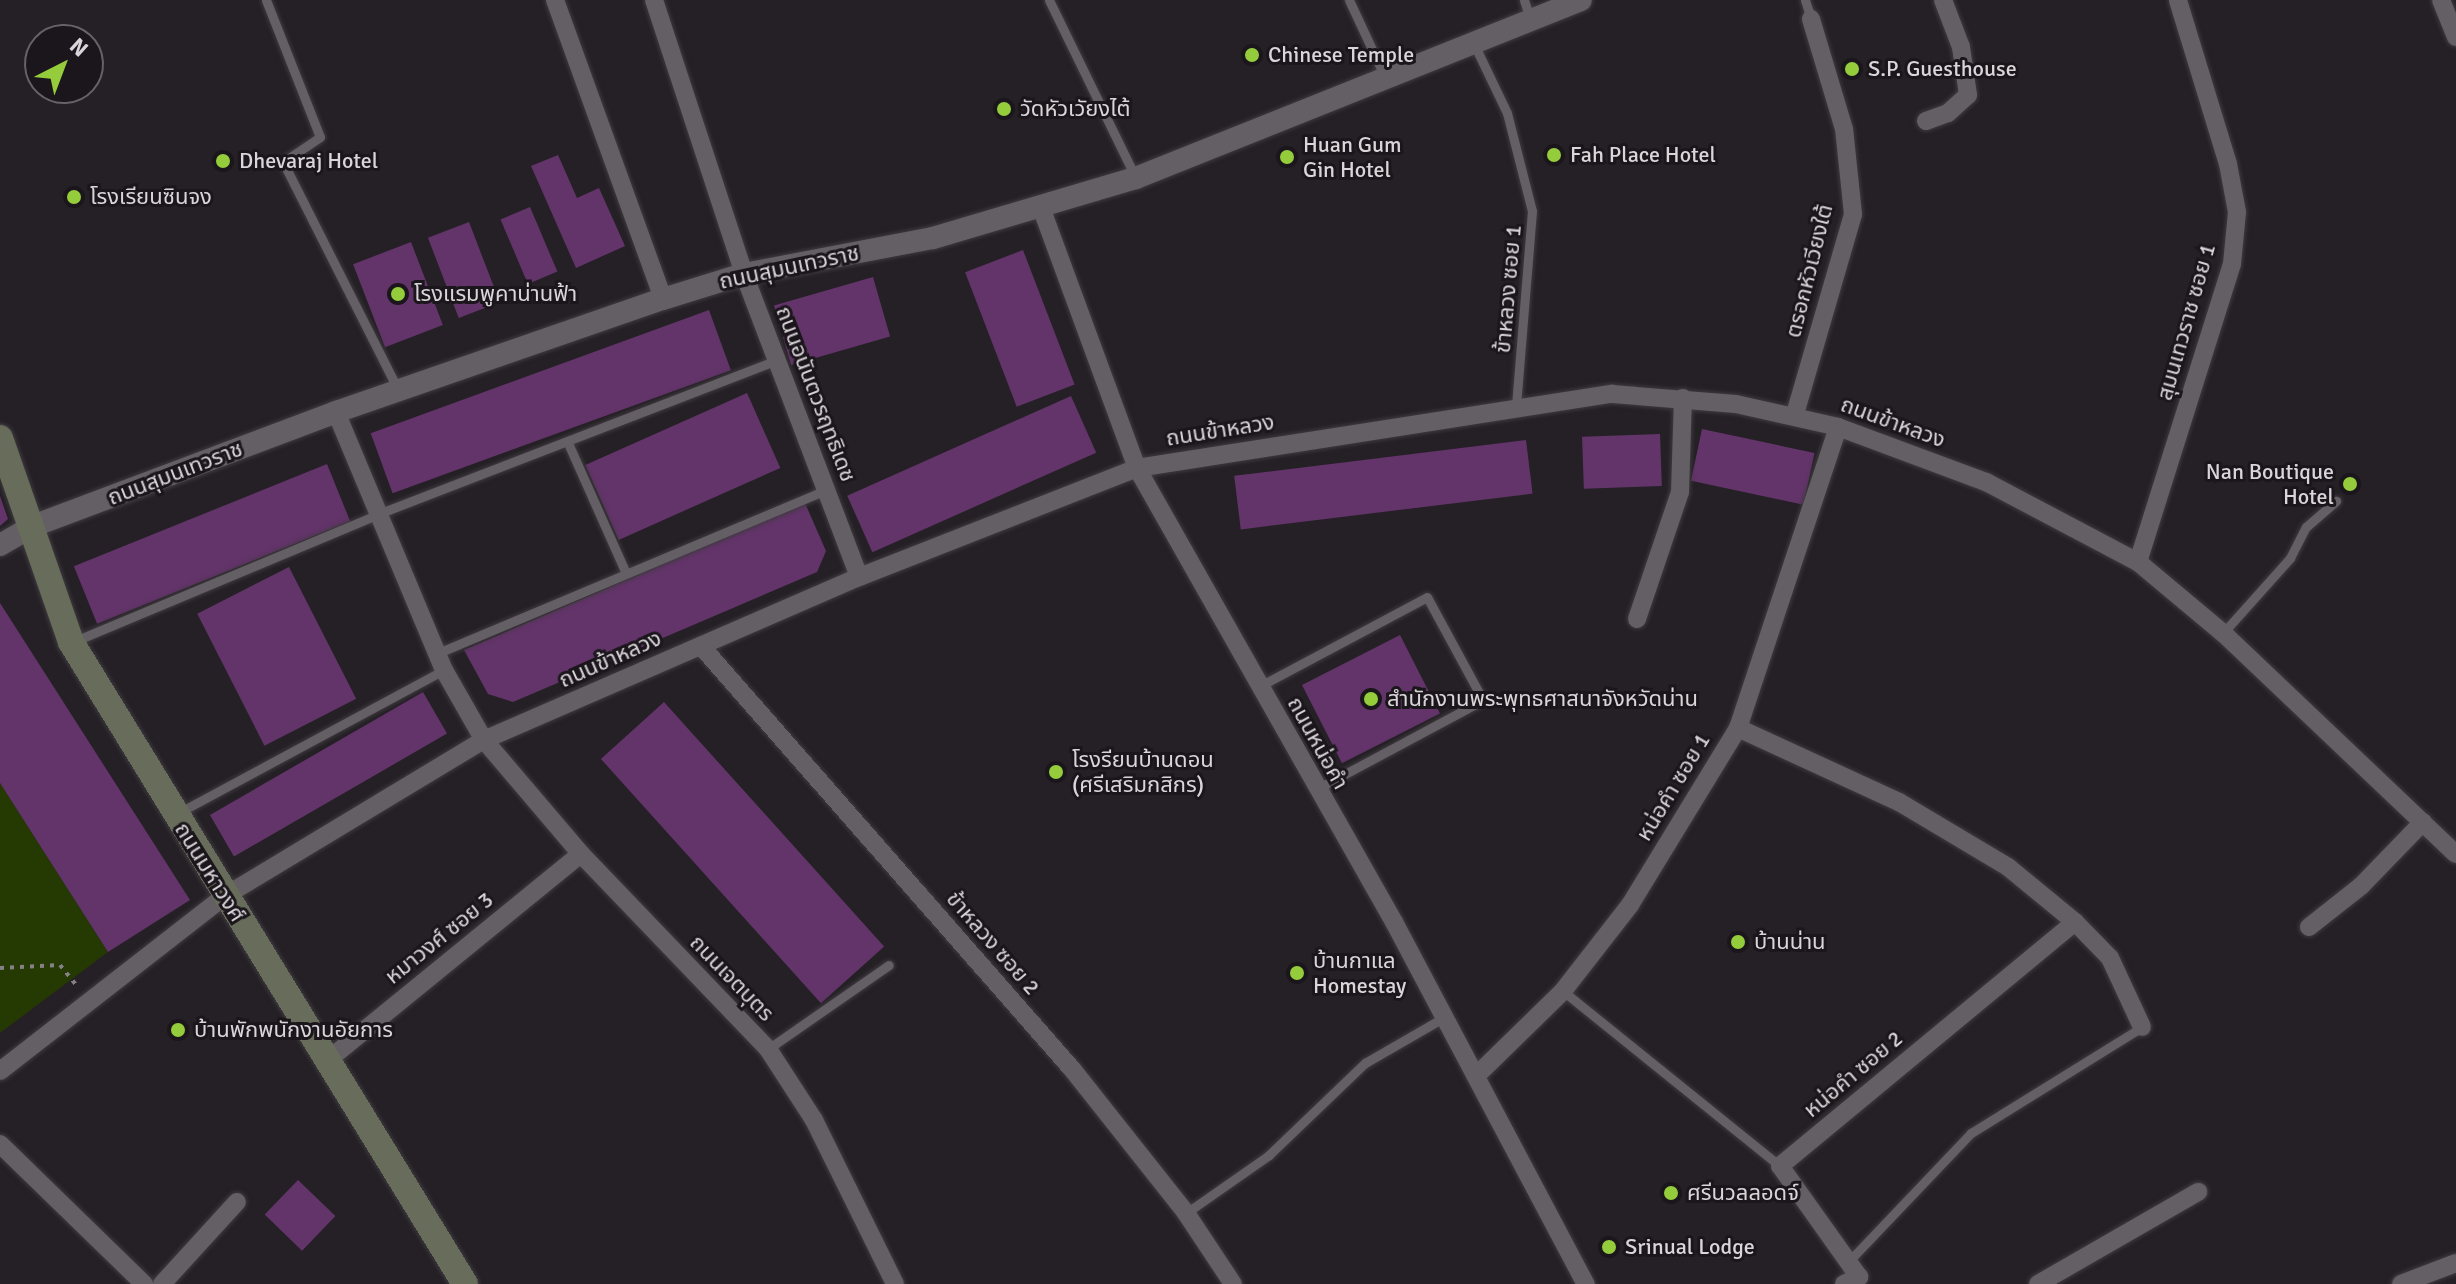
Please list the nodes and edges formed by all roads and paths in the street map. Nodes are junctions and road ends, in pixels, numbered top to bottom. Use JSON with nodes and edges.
{"nodes":[{"id":1,"x":266,"y":0,"type":"edge"},
{"id":2,"x":555,"y":0,"type":"edge"},
{"id":3,"x":654,"y":0,"type":"edge"},
{"id":4,"x":1049,"y":0,"type":"edge"},
{"id":5,"x":1349,"y":0,"type":"edge"},
{"id":6,"x":1581,"y":0,"type":"edge"},
{"id":7,"x":1805,"y":0,"type":"edge"},
{"id":8,"x":1943,"y":0,"type":"edge"},
{"id":9,"x":2178,"y":0,"type":"edge"},
{"id":10,"x":2441,"y":0,"type":"edge"},
{"id":11,"x":1527,"y":9,"type":"edge"},
{"id":12,"x":1811,"y":19,"type":"joint"},
{"id":13,"x":2456,"y":37,"type":"edge"},
{"id":14,"x":1473,"y":41,"type":"junction"},
{"id":15,"x":1384,"y":75,"type":"junction"},
{"id":16,"x":1926,"y":121,"type":"dead end"},
{"id":17,"x":1136,"y":178,"type":"junction"},
{"id":18,"x":1042,"y":210,"type":"junction"},
{"id":19,"x":744,"y":274,"type":"junction"},
{"id":20,"x":663,"y":299,"type":"junction"},
{"id":21,"x":778,"y":360,"type":"junction"},
{"id":22,"x":398,"y":390,"type":"junction"},
{"id":23,"x":1683,"y":398,"type":"junction"},
{"id":24,"x":1516,"y":407,"type":"junction"},
{"id":25,"x":336,"y":412,"type":"junction"},
{"id":26,"x":1795,"y":414,"type":"junction"},
{"id":27,"x":1838,"y":427,"type":"junction"},
{"id":28,"x":0,"y":438,"type":"edge"},
{"id":29,"x":568,"y":443,"type":"junction"},
{"id":30,"x":1137,"y":468,"type":"junction"},
{"id":31,"x":828,"y":489,"type":"junction"},
{"id":32,"x":2336,"y":501,"type":"dead end"},
{"id":33,"x":378,"y":514,"type":"junction"},
{"id":34,"x":33,"y":526,"type":"junction"},
{"id":35,"x":0,"y":545,"type":"edge"},
{"id":36,"x":2138,"y":562,"type":"junction"},
{"id":37,"x":626,"y":573,"type":"junction"},
{"id":38,"x":859,"y":577,"type":"junction"},
{"id":39,"x":1637,"y":619,"type":"dead end"},
{"id":40,"x":2223,"y":633,"type":"junction"},
{"id":41,"x":71,"y":642,"type":"junction"},
{"id":42,"x":701,"y":646,"type":"junction"},
{"id":43,"x":441,"y":661,"type":"junction"},
{"id":44,"x":1258,"y":687,"type":"junction"},
{"id":45,"x":1738,"y":728,"type":"junction"},
{"id":46,"x":484,"y":740,"type":"junction"},
{"id":47,"x":1316,"y":790,"type":"junction"},
{"id":48,"x":174,"y":815,"type":"junction"},
{"id":49,"x":2423,"y":822,"type":"junction"},
{"id":50,"x":581,"y":854,"type":"junction"},
{"id":51,"x":2456,"y":854,"type":"edge"},
{"id":52,"x":225,"y":896,"type":"junction"},
{"id":53,"x":2075,"y":922,"type":"junction"},
{"id":54,"x":2309,"y":927,"type":"dead end"},
{"id":55,"x":0,"y":956,"type":"edge"},
{"id":56,"x":889,"y":965,"type":"dead end"},
{"id":57,"x":2,"y":967,"type":"edge"},
{"id":58,"x":1563,"y":991,"type":"junction"},
{"id":59,"x":90,"y":1001,"type":"junction"},
{"id":60,"x":1443,"y":1018,"type":"junction"},
{"id":61,"x":2142,"y":1027,"type":"joint"},
{"id":62,"x":768,"y":1049,"type":"junction"},
{"id":63,"x":328,"y":1060,"type":"junction"},
{"id":64,"x":0,"y":1071,"type":"edge"},
{"id":65,"x":1476,"y":1076,"type":"junction"},
{"id":66,"x":0,"y":1144,"type":"edge"},
{"id":67,"x":1780,"y":1166,"type":"junction"},
{"id":68,"x":2198,"y":1192,"type":"dead end"},
{"id":69,"x":237,"y":1202,"type":"dead end"},
{"id":70,"x":1186,"y":1213,"type":"junction"},
{"id":71,"x":1850,"y":1260,"type":"junction"},
{"id":72,"x":2456,"y":1263,"type":"edge"},
{"id":73,"x":144,"y":1284,"type":"edge"},
{"id":74,"x":162,"y":1284,"type":"edge"},
{"id":75,"x":465,"y":1284,"type":"edge"},
{"id":76,"x":895,"y":1284,"type":"edge"},
{"id":77,"x":1233,"y":1284,"type":"edge"},
{"id":78,"x":1586,"y":1284,"type":"edge"},
{"id":79,"x":1844,"y":1284,"type":"edge"},
{"id":80,"x":2038,"y":1284,"type":"edge"},
{"id":81,"x":2401,"y":1284,"type":"edge"}],
"edges":[{"from":1,"to":22,"type":"lane"},
{"from":2,"to":20,"type":"street"},
{"from":3,"to":19,"type":"street","name":"ถนนอนันตวรฤทธิเดช"},
{"from":4,"to":17,"type":"lane"},
{"from":5,"to":15,"type":"lane"},
{"from":6,"to":11,"type":"street","name":"ถนนสุมนเทวราช"},
{"from":7,"to":12,"type":"lane","name":"ตรอกหัวเวียงใต้"},
{"from":8,"to":16,"type":"street"},
{"from":9,"to":36,"type":"street","name":"สุมนเทวราช ซอย 1"},
{"from":10,"to":13,"type":"street"},
{"from":11,"to":14,"type":"street","name":"ถนนสุมนเทวราช"},
{"from":12,"to":26,"type":"street","name":"ตรอกหัวเวียงใต้"},
{"from":14,"to":15,"type":"street","name":"ถนนสุมนเทวราช"},
{"from":14,"to":24,"type":"lane","name":"ข้าหลวง ซอย 1"},
{"from":15,"to":17,"type":"street","name":"ถนนสุมนเทวราช"},
{"from":17,"to":18,"type":"street","name":"ถนนสุมนเทวราช"},
{"from":18,"to":19,"type":"street","name":"ถนนสุมนเทวราช"},
{"from":18,"to":30,"type":"street","name":"ถนนหน่อคำ"},
{"from":19,"to":20,"type":"street","name":"ถนนสุมนเทวราช"},
{"from":19,"to":21,"type":"street","name":"ถนนอนันตวรฤทธิเดช"},
{"from":20,"to":22,"type":"street","name":"ถนนสุมนเทวราช"},
{"from":21,"to":29,"type":"lane"},
{"from":21,"to":31,"type":"street","name":"ถนนอนันตวรฤทธิเดช"},
{"from":22,"to":25,"type":"street","name":"ถนนสุมนเทวราช"},
{"from":23,"to":24,"type":"street","name":"ถนนข้าหลวง"},
{"from":23,"to":26,"type":"street","name":"ถนนข้าหลวง"},
{"from":23,"to":39,"type":"street"},
{"from":24,"to":30,"type":"street","name":"ถนนข้าหลวง"},
{"from":25,"to":33,"type":"street","name":"ถนนเจตบุตร"},
{"from":25,"to":34,"type":"street","name":"ถนนสุมนเทวราช"},
{"from":26,"to":27,"type":"street","name":"ถนนข้าหลวง"},
{"from":27,"to":36,"type":"street","name":"ถนนข้าหลวง"},
{"from":27,"to":45,"type":"street","name":"หน่อคำ ซอย 1"},
{"from":28,"to":34,"type":"main road","name":"ถนนมหาวงศ์"},
{"from":29,"to":33,"type":"lane"},
{"from":29,"to":37,"type":"lane"},
{"from":30,"to":38,"type":"street","name":"ถนนข้าหลวง"},
{"from":30,"to":44,"type":"street","name":"ถนนหน่อคำ"},
{"from":31,"to":37,"type":"lane"},
{"from":31,"to":38,"type":"street","name":"ถนนอนันตวรฤทธิเดช"},
{"from":32,"to":40,"type":"lane"},
{"from":33,"to":41,"type":"lane"},
{"from":33,"to":43,"type":"street","name":"ถนนเจตบุตร"},
{"from":34,"to":35,"type":"street","name":"ถนนสุมนเทวราช"},
{"from":34,"to":41,"type":"main road","name":"ถนนมหาวงศ์"},
{"from":36,"to":40,"type":"street","name":"ถนนข้าหลวง"},
{"from":37,"to":43,"type":"lane"},
{"from":38,"to":42,"type":"street","name":"ถนนข้าหลวง"},
{"from":40,"to":49,"type":"street","name":"ถนนข้าหลวง"},
{"from":41,"to":48,"type":"main road","name":"ถนนมหาวงศ์"},
{"from":42,"to":46,"type":"street","name":"ถนนข้าหลวง"},
{"from":42,"to":70,"type":"street","name":"ข้าหลวง ซอย 2"},
{"from":43,"to":46,"type":"street","name":"ถนนเจตบุตร"},
{"from":43,"to":48,"type":"lane"},
{"from":44,"to":47,"type":"street","name":"ถนนหน่อคำ"},
{"from":44,"to":47,"type":"lane"},
{"from":45,"to":53,"type":"street"},
{"from":45,"to":58,"type":"street","name":"หน่อคำ ซอย 1"},
{"from":46,"to":50,"type":"street","name":"ถนนเจตบุตร"},
{"from":46,"to":52,"type":"street","name":"ถนนข้าหลวง"},
{"from":47,"to":60,"type":"street","name":"ถนนหน่อคำ"},
{"from":48,"to":52,"type":"main road","name":"ถนนมหาวงศ์"},
{"from":49,"to":51,"type":"street","name":"ถนนข้าหลวง"},
{"from":49,"to":54,"type":"street"},
{"from":50,"to":62,"type":"street","name":"ถนนเจตบุตร"},
{"from":50,"to":63,"type":"street","name":"หมาวงศ์ ซอย 3"},
{"from":52,"to":59,"type":"street","name":"ถนนข้าหลวง"},
{"from":52,"to":63,"type":"main road","name":"ถนนมหาวงศ์"},
{"from":53,"to":61,"type":"street"},
{"from":53,"to":67,"type":"street","name":"หน่อคำ ซอย 2"},
{"from":55,"to":57,"type":"path"},
{"from":56,"to":62,"type":"lane"},
{"from":57,"to":59,"type":"path"},
{"from":58,"to":65,"type":"street","name":"หน่อคำ ซอย 1"},
{"from":58,"to":67,"type":"lane"},
{"from":59,"to":64,"type":"street","name":"ถนนข้าหลวง"},
{"from":60,"to":65,"type":"street","name":"ถนนหน่อคำ"},
{"from":60,"to":70,"type":"lane"},
{"from":61,"to":71,"type":"lane"},
{"from":62,"to":76,"type":"street","name":"ถนนเจตบุตร"},
{"from":63,"to":75,"type":"main road","name":"ถนนมหาวงศ์"},
{"from":65,"to":78,"type":"street","name":"ถนนหน่อคำ"},
{"from":66,"to":73,"type":"street"},
{"from":67,"to":71,"type":"street"},
{"from":68,"to":80,"type":"street"},
{"from":69,"to":74,"type":"street"},
{"from":70,"to":77,"type":"street","name":"ข้าหลวง ซอย 2"},
{"from":71,"to":79,"type":"street"},
{"from":72,"to":81,"type":"street"}]}
